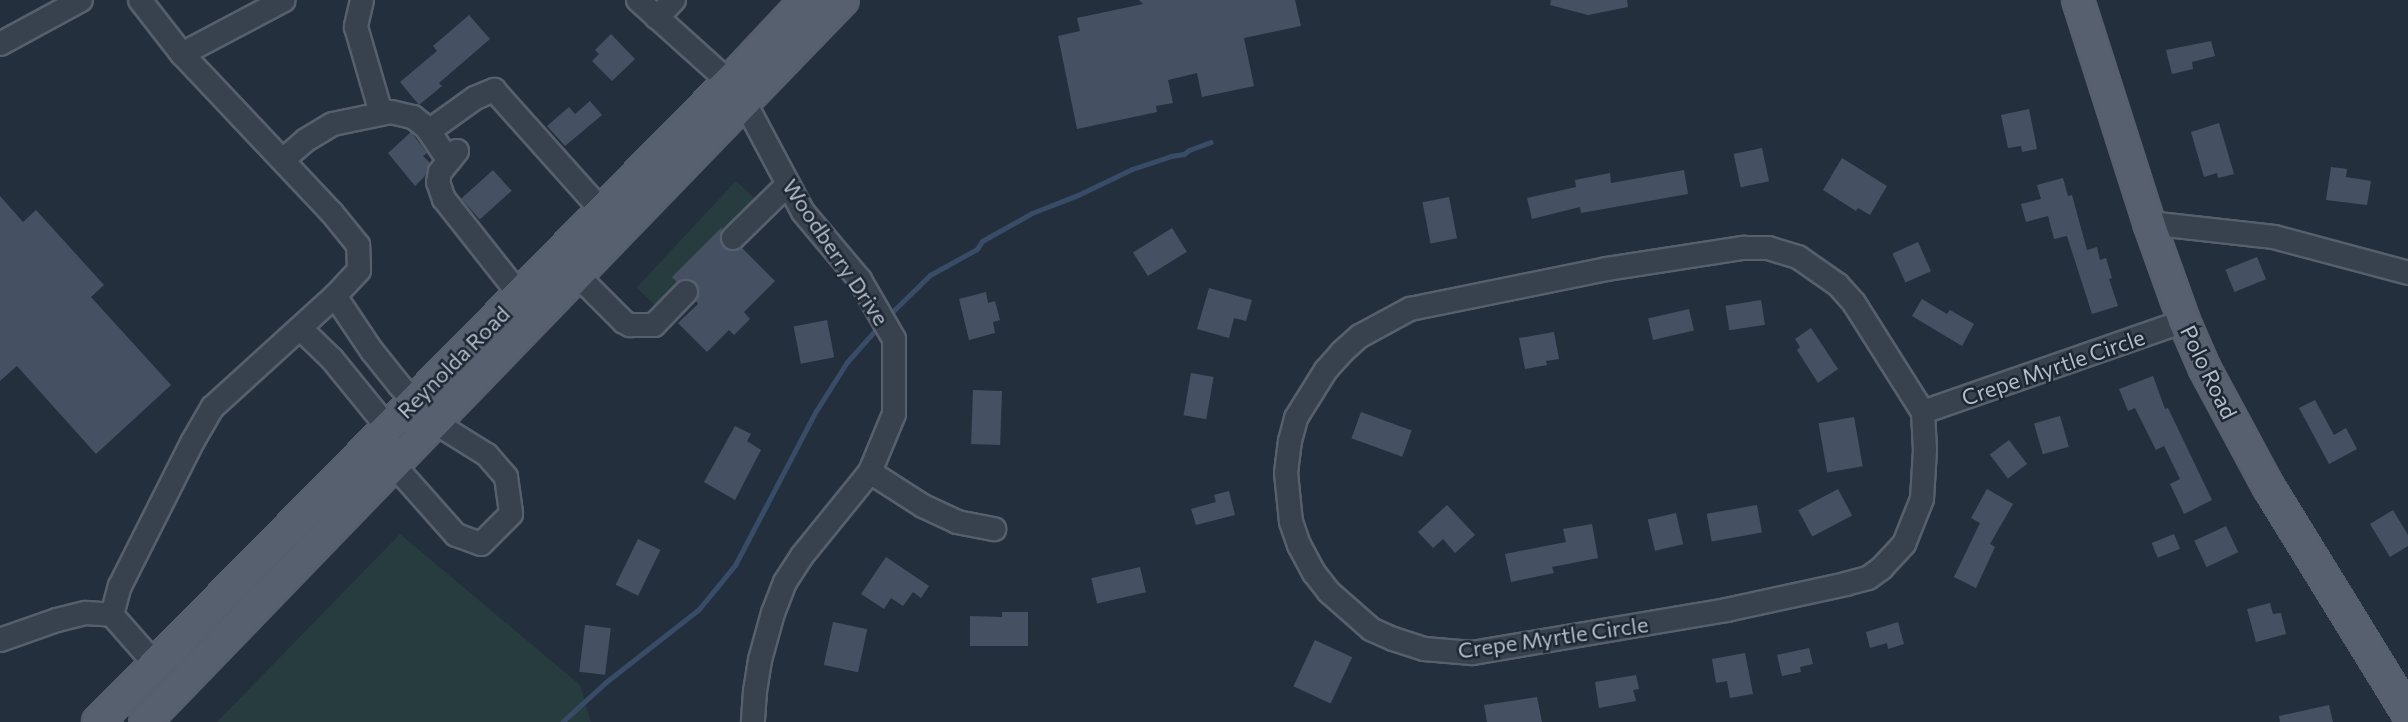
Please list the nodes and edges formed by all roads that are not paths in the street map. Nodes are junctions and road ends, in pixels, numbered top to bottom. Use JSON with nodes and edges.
{"nodes":[{"id":1,"x":81,"y":0,"type":"edge"},
{"id":2,"x":140,"y":0,"type":"edge"},
{"id":3,"x":284,"y":0,"type":"edge"},
{"id":4,"x":363,"y":0,"type":"edge"},
{"id":5,"x":638,"y":0,"type":"edge"},
{"id":6,"x":674,"y":0,"type":"edge"},
{"id":7,"x":806,"y":0,"type":"edge"},
{"id":8,"x":843,"y":0,"type":"edge"},
{"id":9,"x":2078,"y":0,"type":"edge"},
{"id":10,"x":657,"y":18,"type":"junction"},
{"id":11,"x":0,"y":44,"type":"edge"},
{"id":12,"x":182,"y":54,"type":"junction"},
{"id":13,"x":737,"y":92,"type":"junction"},
{"id":14,"x":381,"y":113,"type":"junction"},
{"id":15,"x":429,"y":131,"type":"junction"},
{"id":16,"x":283,"y":160,"type":"junction"},
{"id":17,"x":788,"y":184,"type":"junction"},
{"id":18,"x":602,"y":211,"type":"junction"},
{"id":19,"x":2149,"y":223,"type":"junction"},
{"id":20,"x":733,"y":238,"type":"dead end"},
{"id":21,"x":2408,"y":273,"type":"edge"},
{"id":22,"x":577,"y":275,"type":"junction"},
{"id":23,"x":686,"y":292,"type":"dead end"},
{"id":24,"x":519,"y":294,"type":"junction"},
{"id":25,"x":335,"y":296,"type":"junction"},
{"id":26,"x":2184,"y":321,"type":"junction"},
{"id":27,"x":300,"y":328,"type":"junction"},
{"id":28,"x":424,"y":411,"type":"junction"},
{"id":29,"x":1923,"y":412,"type":"junction"},
{"id":30,"x":396,"y":447,"type":"junction"},
{"id":31,"x":870,"y":472,"type":"junction"},
{"id":32,"x":994,"y":529,"type":"dead end"},
{"id":33,"x":112,"y":615,"type":"junction"},
{"id":34,"x":0,"y":640,"type":"edge"},
{"id":35,"x":155,"y":664,"type":"junction"},
{"id":36,"x":2408,"y":714,"type":"edge"},
{"id":37,"x":98,"y":722,"type":"edge"},
{"id":38,"x":145,"y":722,"type":"edge"},
{"id":39,"x":753,"y":722,"type":"edge"}],
"edges":[{"from":1,"to":11,"type":"street"},
{"from":2,"to":12,"type":"street"},
{"from":3,"to":12,"type":"street"},
{"from":4,"to":14,"type":"street"},
{"from":5,"to":10,"type":"street"},
{"from":6,"to":10,"type":"street"},
{"from":7,"to":13,"type":"main road","name":"Reynolda Road"},
{"from":8,"to":13,"type":"main road","name":"Reynolda Road"},
{"from":9,"to":19,"type":"main road","name":"Polo Road"},
{"from":10,"to":13,"type":"street"},
{"from":12,"to":16,"type":"street"},
{"from":13,"to":17,"type":"street","name":"Woodberry Drive"},
{"from":13,"to":18,"type":"main road","name":"Reynolda Road"},
{"from":13,"to":22,"type":"main road","name":"Reynolda Road"},
{"from":14,"to":15,"type":"street"},
{"from":14,"to":16,"type":"street"},
{"from":15,"to":18,"type":"street"},
{"from":15,"to":24,"type":"street"},
{"from":16,"to":25,"type":"street"},
{"from":17,"to":20,"type":"street"},
{"from":17,"to":31,"type":"street","name":"Woodberry Drive"},
{"from":18,"to":24,"type":"main road","name":"Reynolda Road"},
{"from":19,"to":21,"type":"street"},
{"from":19,"to":26,"type":"main road","name":"Polo Road"},
{"from":22,"to":23,"type":"street"},
{"from":22,"to":28,"type":"main road","name":"Reynolda Road"},
{"from":24,"to":28,"type":"main road","name":"Reynolda Road"},
{"from":25,"to":27,"type":"street"},
{"from":25,"to":28,"type":"street"},
{"from":26,"to":29,"type":"street","name":"Crepe Myrtle Circle"},
{"from":26,"to":36,"type":"main road","name":"Polo Road"},
{"from":27,"to":30,"type":"street"},
{"from":27,"to":33,"type":"street"},
{"from":28,"to":30,"type":"main road","name":"Reynolda Road"},
{"from":28,"to":30,"type":"street"},
{"from":29,"to":29,"type":"street","name":"Crepe Myrtle Circle"},
{"from":30,"to":35,"type":"main road","name":"Reynolda Road"},
{"from":30,"to":38,"type":"main road","name":"Reynolda Road"},
{"from":31,"to":32,"type":"street"},
{"from":31,"to":39,"type":"street","name":"Woodberry Drive"},
{"from":33,"to":34,"type":"street"},
{"from":33,"to":35,"type":"street"},
{"from":35,"to":37,"type":"main road","name":"Reynolda Road"}]}
